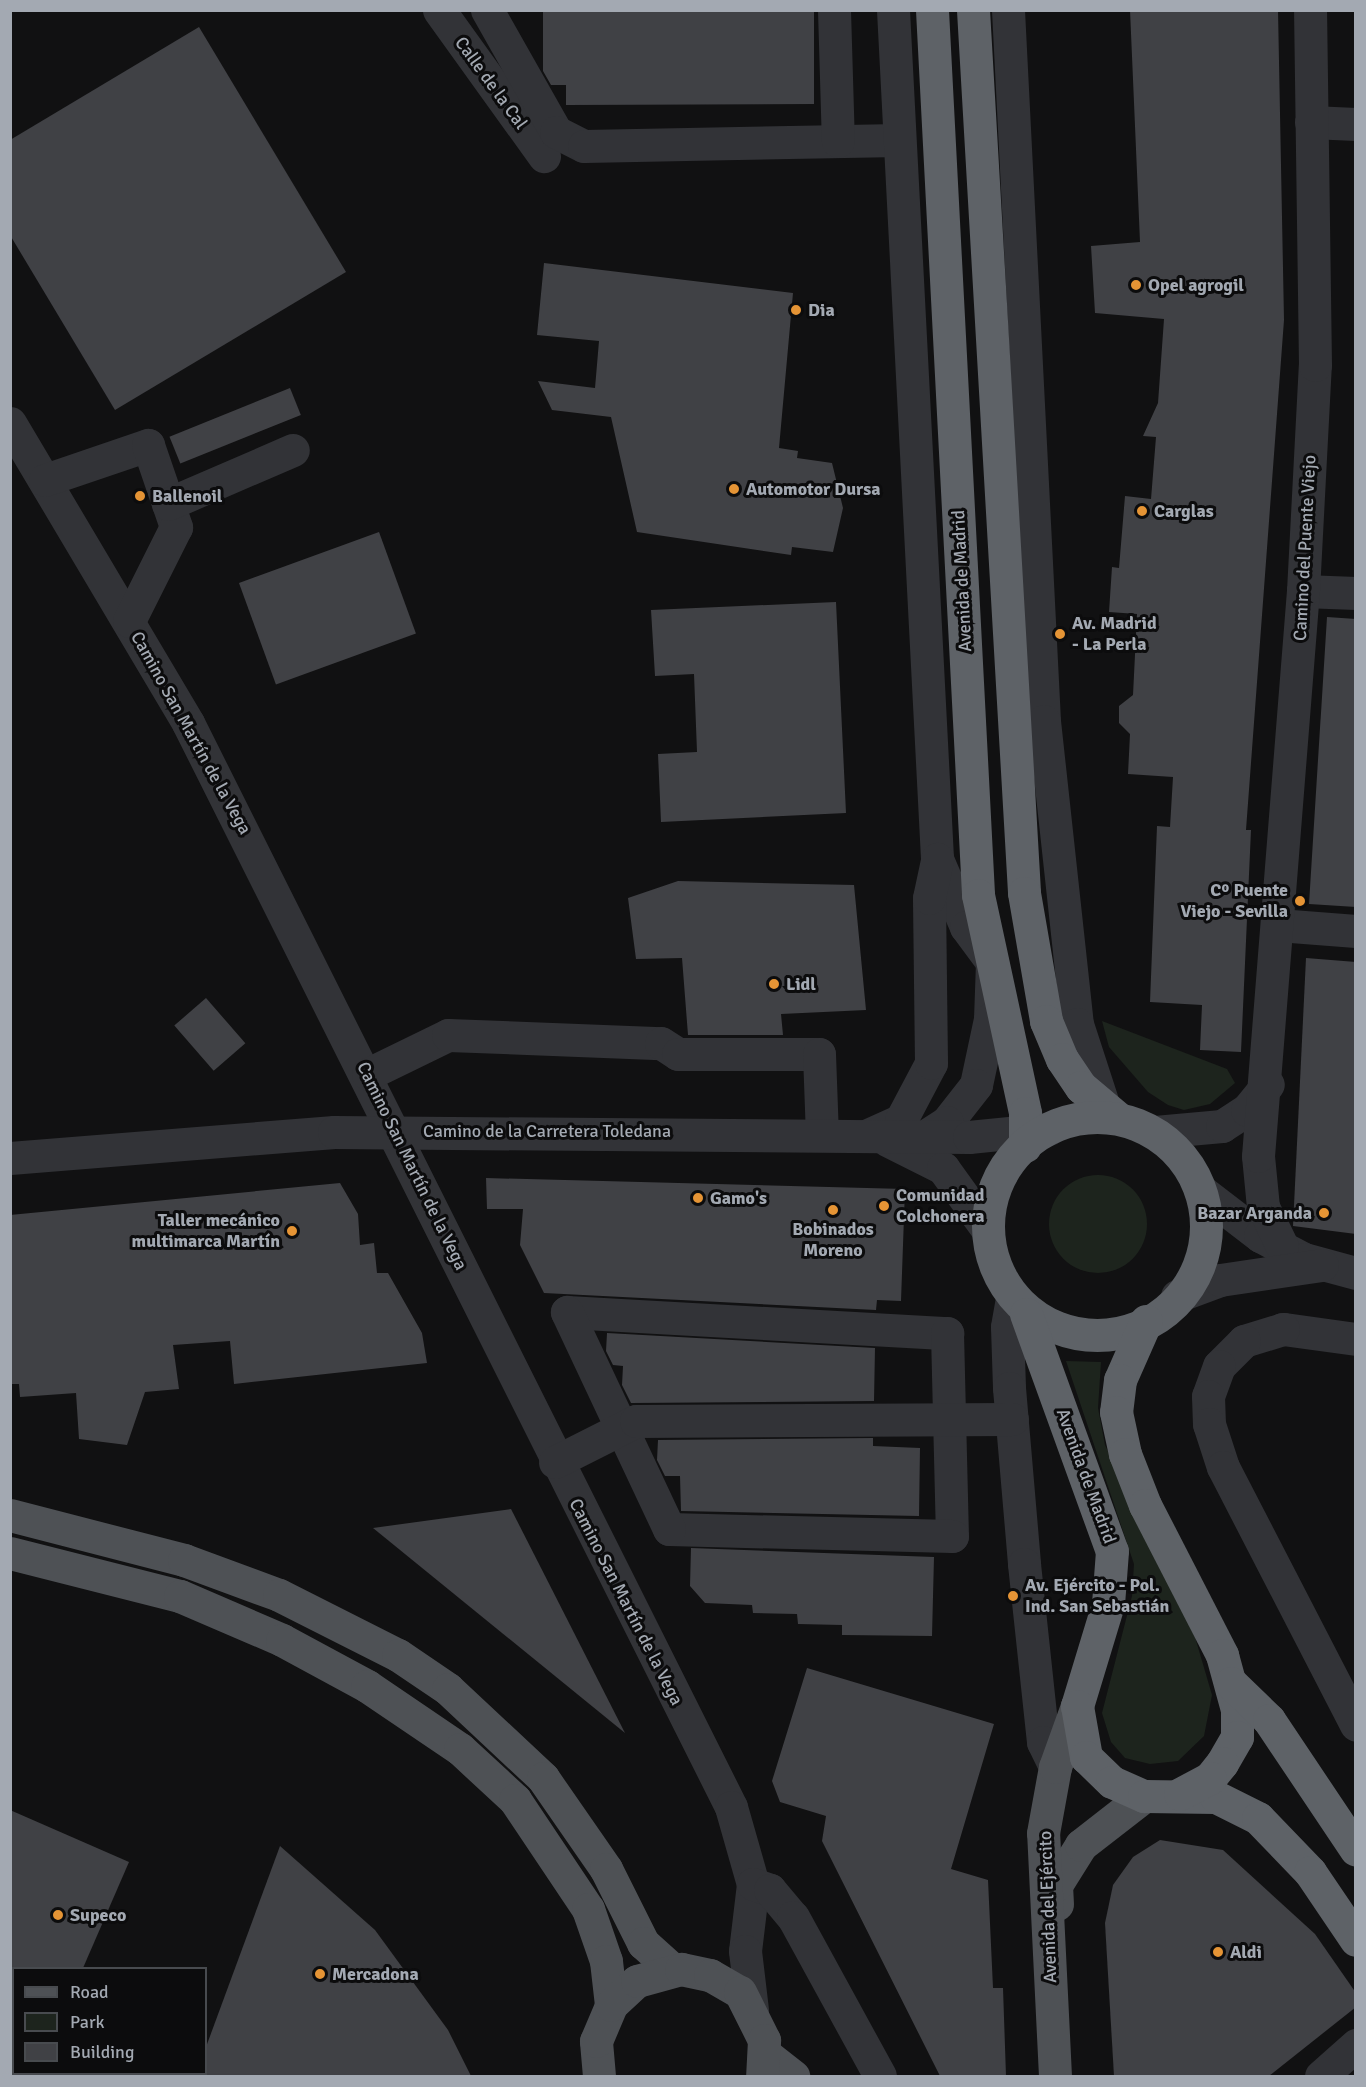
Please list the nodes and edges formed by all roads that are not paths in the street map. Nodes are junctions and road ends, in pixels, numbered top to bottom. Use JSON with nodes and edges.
{"nodes":[{"id":1,"x":439,"y":10,"type":"edge"},
{"id":2,"x":487,"y":10,"type":"edge"},
{"id":3,"x":834,"y":10,"type":"edge"},
{"id":4,"x":893,"y":10,"type":"edge"},
{"id":5,"x":932,"y":10,"type":"edge"},
{"id":6,"x":973,"y":10,"type":"edge"},
{"id":7,"x":1008,"y":10,"type":"edge"},
{"id":8,"x":1310,"y":10,"type":"edge"},
{"id":9,"x":1311,"y":122,"type":"junction"},
{"id":10,"x":1356,"y":124,"type":"edge"},
{"id":11,"x":899,"y":140,"type":"junction"},
{"id":12,"x":838,"y":141,"type":"junction"},
{"id":13,"x":544,"y":156,"type":"dead end"},
{"id":14,"x":10,"y":423,"type":"edge"},
{"id":15,"x":293,"y":450,"type":"dead end"},
{"id":16,"x":45,"y":480,"type":"junction"},
{"id":17,"x":168,"y":504,"type":"junction"},
{"id":18,"x":1303,"y":591,"type":"junction"},
{"id":19,"x":1356,"y":593,"type":"edge"},
{"id":20,"x":129,"y":621,"type":"junction"},
{"id":21,"x":937,"y":859,"type":"junction"},
{"id":22,"x":1278,"y":925,"type":"junction"},
{"id":23,"x":1356,"y":931,"type":"edge"},
{"id":24,"x":992,"y":962,"type":"junction"},
{"id":25,"x":368,"y":1074,"type":"junction"},
{"id":26,"x":1268,"y":1084,"type":"junction"},
{"id":27,"x":1111,"y":1114,"type":"junction"},
{"id":28,"x":394,"y":1131,"type":"junction"},
{"id":29,"x":1155,"y":1132,"type":"junction"},
{"id":30,"x":822,"y":1134,"type":"junction"},
{"id":31,"x":868,"y":1135,"type":"junction"},
{"id":32,"x":927,"y":1135,"type":"junction"},
{"id":33,"x":1034,"y":1136,"type":"junction"},
{"id":34,"x":10,"y":1158,"type":"edge"},
{"id":35,"x":1204,"y":1193,"type":"junction"},
{"id":36,"x":987,"y":1229,"type":"junction"},
{"id":37,"x":1282,"y":1246,"type":"junction"},
{"id":38,"x":1323,"y":1265,"type":"junction"},
{"id":39,"x":1356,"y":1273,"type":"edge"},
{"id":40,"x":1177,"y":1296,"type":"junction"},
{"id":41,"x":1019,"y":1306,"type":"junction"},
{"id":42,"x":1146,"y":1321,"type":"junction"},
{"id":43,"x":1356,"y":1339,"type":"edge"},
{"id":44,"x":949,"y":1419,"type":"junction"},
{"id":45,"x":1012,"y":1419,"type":"junction"},
{"id":46,"x":625,"y":1427,"type":"junction"},
{"id":47,"x":555,"y":1462,"type":"junction"},
{"id":48,"x":10,"y":1515,"type":"edge"},
{"id":49,"x":10,"y":1553,"type":"edge"},
{"id":50,"x":1231,"y":1683,"type":"junction"},
{"id":51,"x":1077,"y":1706,"type":"junction"},
{"id":52,"x":1356,"y":1725,"type":"edge"},
{"id":53,"x":1054,"y":1767,"type":"junction"},
{"id":54,"x":1180,"y":1794,"type":"junction"},
{"id":55,"x":1144,"y":1796,"type":"junction"},
{"id":56,"x":1356,"y":1850,"type":"edge"},
{"id":57,"x":753,"y":1884,"type":"junction"},
{"id":58,"x":746,"y":1932,"type":"junction"},
{"id":59,"x":1356,"y":1940,"type":"edge"},
{"id":60,"x":687,"y":1971,"type":"junction"},
{"id":61,"x":610,"y":2005,"type":"junction"},
{"id":62,"x":752,"y":2010,"type":"junction"},
{"id":63,"x":1356,"y":2045,"type":"edge"},
{"id":64,"x":763,"y":2065,"type":"edge"},
{"id":65,"x":596,"y":2074,"type":"edge"},
{"id":66,"x":1328,"y":2074,"type":"edge"},
{"id":67,"x":793,"y":2076,"type":"edge"},
{"id":68,"x":880,"y":2076,"type":"edge"},
{"id":69,"x":1055,"y":2076,"type":"edge"},
{"id":70,"x":1066,"y":2076,"type":"edge"}],
"edges":[{"from":1,"to":13,"type":"street","name":"Calle de la Cal"},
{"from":2,"to":12,"type":"street"},
{"from":3,"to":12,"type":"street"},
{"from":4,"to":11,"type":"street"},
{"from":5,"to":24,"type":"highway","name":"Avenida de Madrid"},
{"from":6,"to":27,"type":"highway"},
{"from":7,"to":27,"type":"street"},
{"from":8,"to":9,"type":"street","name":"Camino del Puente Viejo"},
{"from":9,"to":10,"type":"street"},
{"from":9,"to":18,"type":"street","name":"Camino del Puente Viejo"},
{"from":11,"to":12,"type":"street"},
{"from":11,"to":21,"type":"street"},
{"from":14,"to":16,"type":"street","name":"Camino San Martín de la Vega"},
{"from":15,"to":17,"type":"street"},
{"from":16,"to":17,"type":"street"},
{"from":16,"to":20,"type":"street","name":"Camino San Martín de la Vega"},
{"from":17,"to":20,"type":"street"},
{"from":18,"to":19,"type":"street"},
{"from":18,"to":22,"type":"street","name":"Camino del Puente Viejo"},
{"from":20,"to":25,"type":"street","name":"Camino San Martín de la Vega"},
{"from":21,"to":24,"type":"street"},
{"from":21,"to":31,"type":"street"},
{"from":22,"to":23,"type":"street"},
{"from":22,"to":26,"type":"street","name":"Camino del Puente Viejo"},
{"from":24,"to":32,"type":"street"},
{"from":24,"to":33,"type":"highway","name":"Avenida de Madrid"},
{"from":25,"to":28,"type":"street","name":"Camino San Martín de la Vega"},
{"from":25,"to":30,"type":"street"},
{"from":26,"to":29,"type":"street"},
{"from":26,"to":37,"type":"street","name":"Camino del Puente Viejo"},
{"from":27,"to":29,"type":"highway"},
{"from":27,"to":33,"type":"highway"},
{"from":28,"to":30,"type":"street","name":"Camino de la Carretera Toledana"},
{"from":28,"to":34,"type":"street","name":"Camino de la Carretera Toledana"},
{"from":28,"to":47,"type":"street","name":"Camino San Martín de la Vega"},
{"from":29,"to":35,"type":"highway"},
{"from":30,"to":31,"type":"street","name":"Camino de la Carretera Toledana"},
{"from":31,"to":32,"type":"street","name":"Camino de la Carretera Toledana"},
{"from":31,"to":36,"type":"street","name":"Camino de la Carretera Toledana"},
{"from":32,"to":33,"type":"street","name":"Camino de la Carretera Toledana"},
{"from":33,"to":36,"type":"highway"},
{"from":35,"to":37,"type":"street"},
{"from":35,"to":40,"type":"highway"},
{"from":36,"to":41,"type":"highway","name":"Avenida de Madrid"},
{"from":37,"to":38,"type":"street"},
{"from":38,"to":39,"type":"street"},
{"from":38,"to":40,"type":"street"},
{"from":40,"to":42,"type":"highway"},
{"from":41,"to":42,"type":"highway"},
{"from":41,"to":45,"type":"street"},
{"from":41,"to":51,"type":"highway","name":"Avenida de Madrid"},
{"from":42,"to":50,"type":"highway"},
{"from":43,"to":52,"type":"street"},
{"from":44,"to":45,"type":"street"},
{"from":44,"to":46,"type":"street"},
{"from":44,"to":46,"type":"street"},
{"from":44,"to":46,"type":"street"},
{"from":45,"to":53,"type":"street"},
{"from":46,"to":47,"type":"street"},
{"from":47,"to":57,"type":"street","name":"Camino San Martín de la Vega"},
{"from":48,"to":60,"type":"main road"},
{"from":49,"to":61,"type":"main road"},
{"from":50,"to":54,"type":"highway"},
{"from":50,"to":56,"type":"highway"},
{"from":51,"to":53,"type":"main road","name":"Avenida del Ejército"},
{"from":51,"to":55,"type":"highway","name":"Avenida de Madrid"},
{"from":53,"to":69,"type":"main road","name":"Avenida del Ejército"},
{"from":54,"to":55,"type":"highway","name":"Avenida de Madrid"},
{"from":54,"to":59,"type":"highway","name":"Avenida de Madrid"},
{"from":55,"to":70,"type":"main road","name":"Avenida del Ejército"},
{"from":57,"to":58,"type":"street","name":"Camino San Martín de la Vega"},
{"from":57,"to":68,"type":"street"},
{"from":58,"to":60,"type":"street","name":"Camino San Martín de la Vega"},
{"from":58,"to":62,"type":"street","name":"Camino San Martín de la Vega"},
{"from":60,"to":61,"type":"main road"},
{"from":60,"to":62,"type":"main road"},
{"from":61,"to":65,"type":"main road"},
{"from":62,"to":64,"type":"main road"},
{"from":63,"to":66,"type":"street"},
{"from":64,"to":67,"type":"main road"}]}
